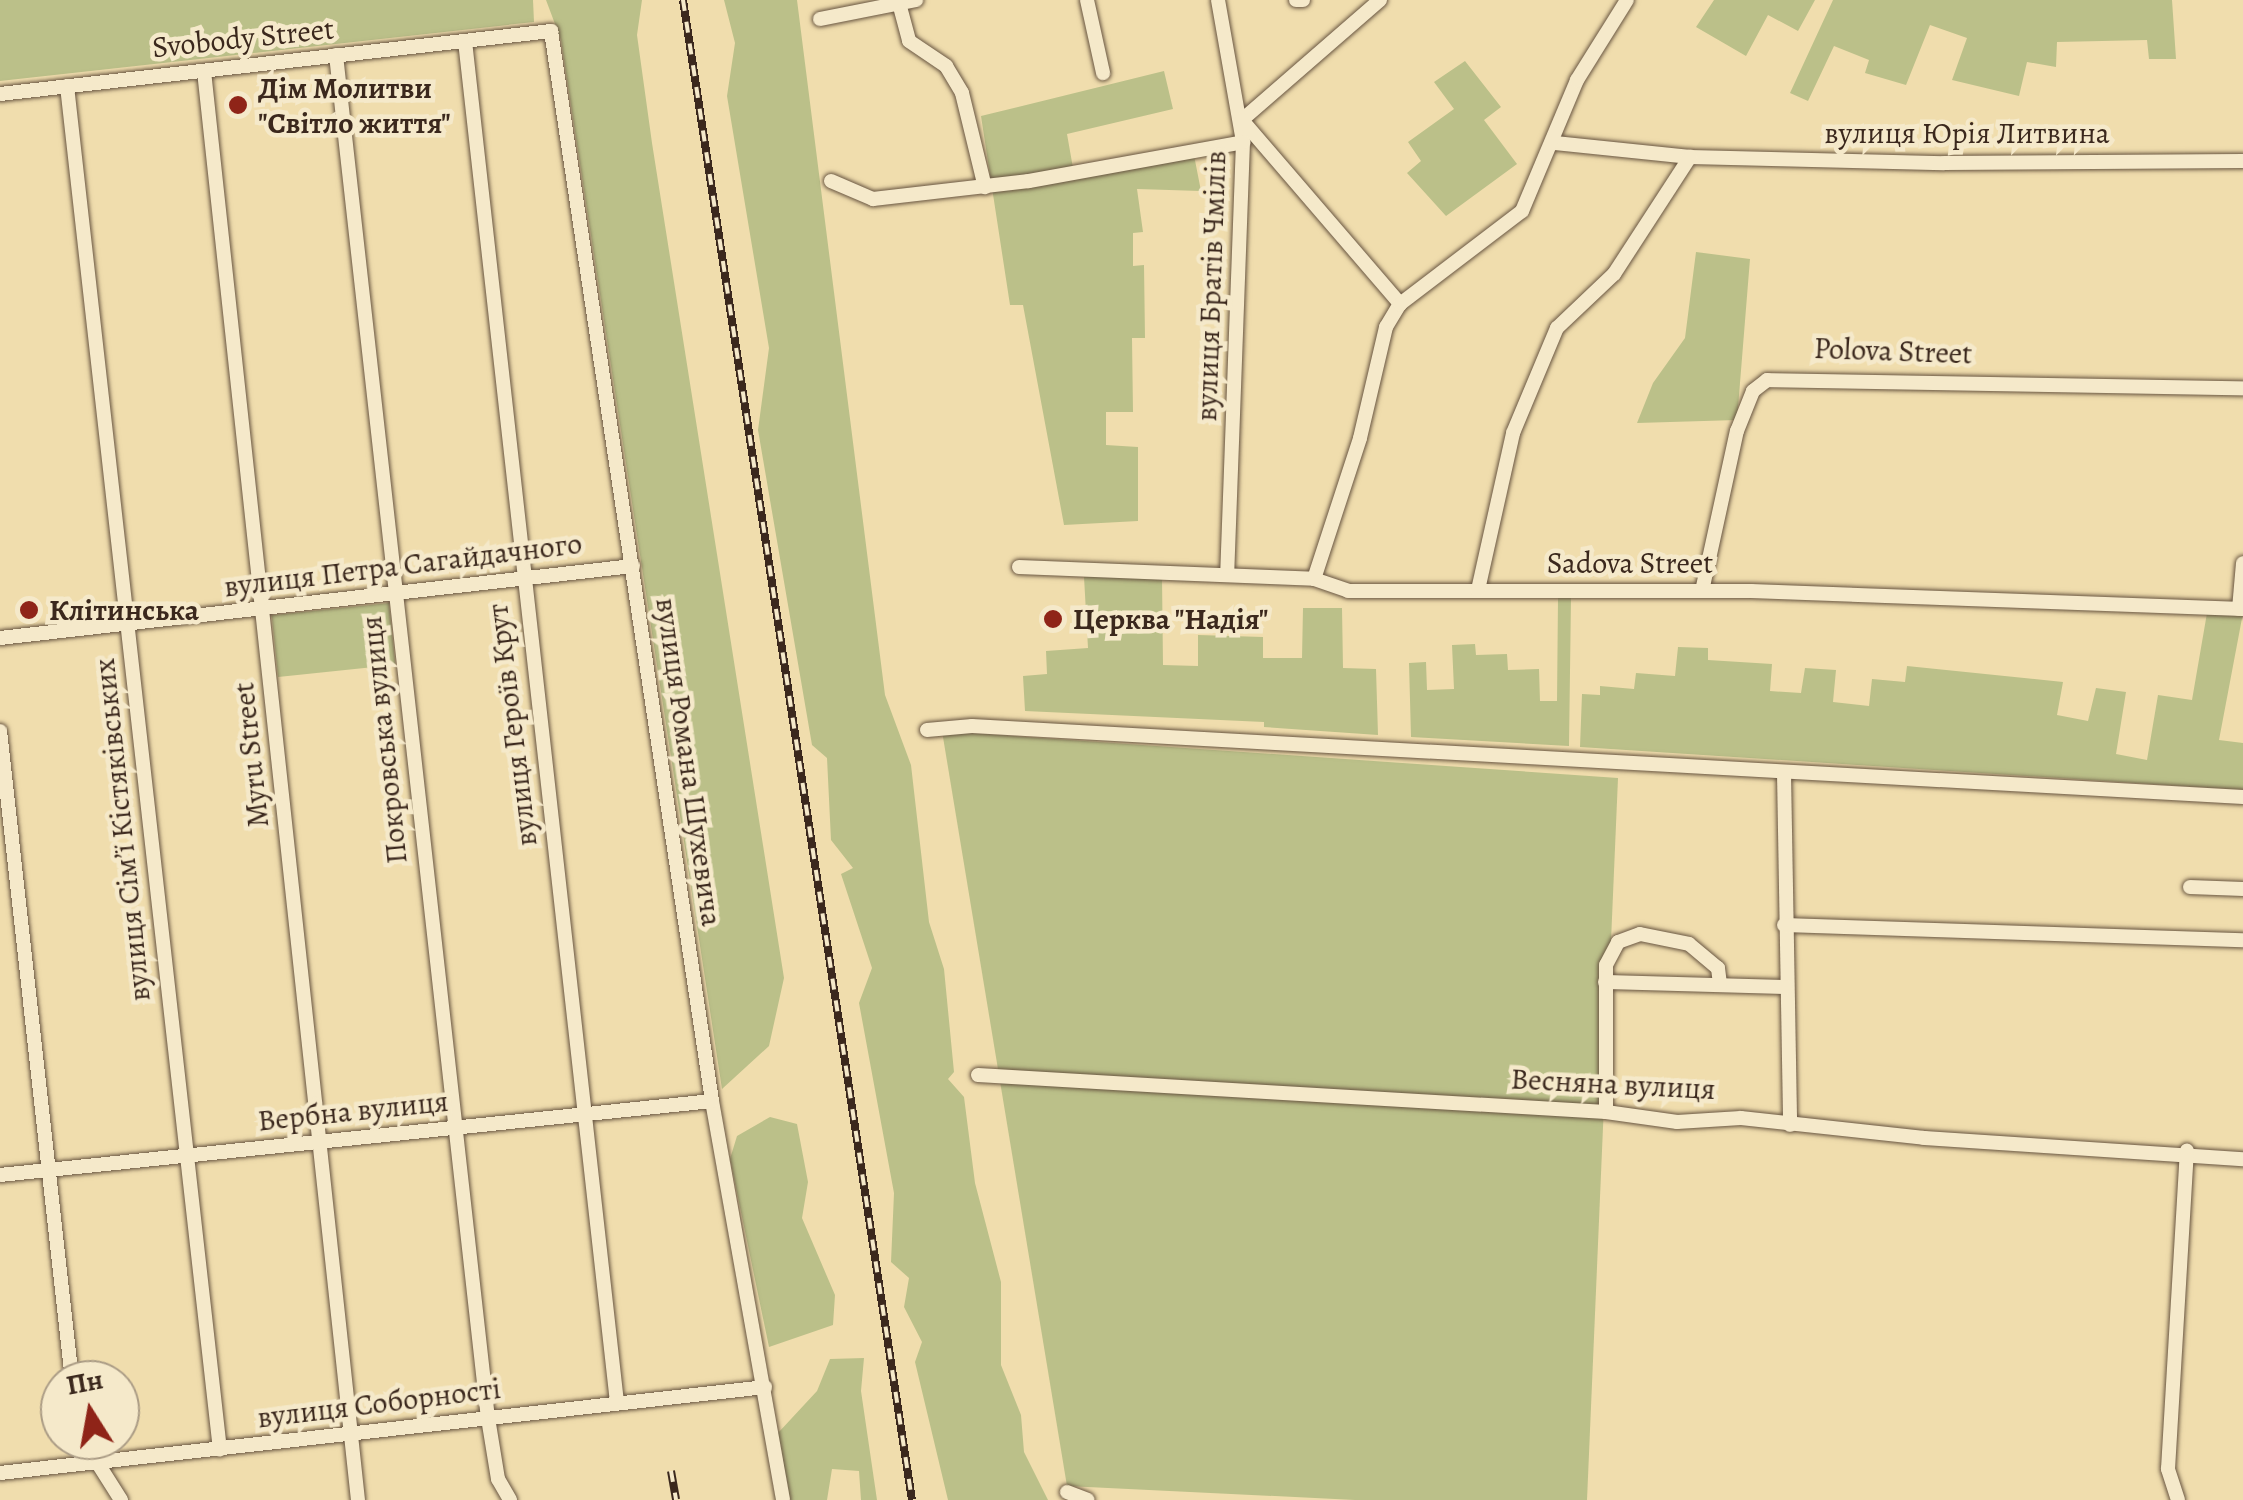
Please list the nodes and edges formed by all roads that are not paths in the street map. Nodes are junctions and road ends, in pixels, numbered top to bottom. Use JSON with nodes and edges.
{"nodes":[{"id":1,"x":916,"y":0,"type":"edge"},
{"id":2,"x":1087,"y":0,"type":"edge"},
{"id":3,"x":1218,"y":0,"type":"edge"},
{"id":4,"x":1380,"y":0,"type":"edge"},
{"id":5,"x":1628,"y":0,"type":"edge"},
{"id":6,"x":899,"y":3,"type":"junction"},
{"id":7,"x":820,"y":18,"type":"dead end"},
{"id":8,"x":551,"y":30,"type":"joint"},
{"id":9,"x":464,"y":40,"type":"junction"},
{"id":10,"x":336,"y":56,"type":"junction"},
{"id":11,"x":204,"y":71,"type":"junction"},
{"id":12,"x":1103,"y":73,"type":"dead end"},
{"id":13,"x":67,"y":86,"type":"junction"},
{"id":14,"x":0,"y":94,"type":"edge"},
{"id":15,"x":1242,"y":120,"type":"junction"},
{"id":16,"x":1243,"y":142,"type":"junction"},
{"id":17,"x":1555,"y":143,"type":"junction"},
{"id":18,"x":1690,"y":156,"type":"junction"},
{"id":19,"x":2243,"y":161,"type":"edge"},
{"id":20,"x":832,"y":181,"type":"dead end"},
{"id":21,"x":986,"y":186,"type":"junction"},
{"id":22,"x":1400,"y":304,"type":"junction"},
{"id":23,"x":2243,"y":388,"type":"edge"},
{"id":24,"x":2243,"y":563,"type":"edge"},
{"id":25,"x":633,"y":566,"type":"junction"},
{"id":26,"x":1019,"y":567,"type":"dead end"},
{"id":27,"x":1227,"y":575,"type":"junction"},
{"id":28,"x":523,"y":579,"type":"junction"},
{"id":29,"x":1314,"y":579,"type":"junction"},
{"id":30,"x":1478,"y":590,"type":"junction"},
{"id":31,"x":1702,"y":591,"type":"junction"},
{"id":32,"x":396,"y":596,"type":"junction"},
{"id":33,"x":2241,"y":609,"type":"edge"},
{"id":34,"x":262,"y":610,"type":"junction"},
{"id":35,"x":126,"y":624,"type":"junction"},
{"id":36,"x":0,"y":638,"type":"edge"},
{"id":37,"x":927,"y":730,"type":"dead end"},
{"id":38,"x":0,"y":732,"type":"edge"},
{"id":39,"x":1784,"y":773,"type":"junction"},
{"id":40,"x":2243,"y":797,"type":"edge"},
{"id":41,"x":2190,"y":886,"type":"dead end"},
{"id":42,"x":2243,"y":889,"type":"edge"},
{"id":43,"x":1784,"y":925,"type":"junction"},
{"id":44,"x":2243,"y":940,"type":"edge"},
{"id":45,"x":1605,"y":982,"type":"junction"},
{"id":46,"x":1720,"y":986,"type":"junction"},
{"id":47,"x":1786,"y":987,"type":"junction"},
{"id":48,"x":978,"y":1075,"type":"dead end"},
{"id":49,"x":712,"y":1101,"type":"junction"},
{"id":50,"x":1606,"y":1112,"type":"junction"},
{"id":51,"x":585,"y":1114,"type":"junction"},
{"id":52,"x":1790,"y":1125,"type":"junction"},
{"id":53,"x":455,"y":1128,"type":"junction"},
{"id":54,"x":322,"y":1142,"type":"junction"},
{"id":55,"x":2187,"y":1151,"type":"junction"},
{"id":56,"x":185,"y":1156,"type":"junction"},
{"id":57,"x":2243,"y":1159,"type":"edge"},
{"id":58,"x":48,"y":1170,"type":"junction"},
{"id":59,"x":0,"y":1174,"type":"edge"},
{"id":60,"x":70,"y":1360,"type":"edge"},
{"id":61,"x":764,"y":1387,"type":"junction"},
{"id":62,"x":617,"y":1403,"type":"junction"},
{"id":63,"x":488,"y":1418,"type":"junction"},
{"id":64,"x":352,"y":1434,"type":"junction"},
{"id":65,"x":220,"y":1449,"type":"junction"},
{"id":66,"x":89,"y":1462,"type":"junction"},
{"id":67,"x":0,"y":1473,"type":"edge"},
{"id":68,"x":1070,"y":1496,"type":"edge"},
{"id":69,"x":121,"y":1500,"type":"edge"},
{"id":70,"x":358,"y":1500,"type":"edge"},
{"id":71,"x":510,"y":1500,"type":"edge"},
{"id":72,"x":783,"y":1500,"type":"edge"},
{"id":73,"x":1088,"y":1500,"type":"edge"},
{"id":74,"x":2178,"y":1500,"type":"edge"}],
"edges":[{"from":1,"to":6,"type":"street"},
{"from":2,"to":12,"type":"street"},
{"from":3,"to":15,"type":"street","name":"вулиця Братів Чмілів"},
{"from":4,"to":15,"type":"street"},
{"from":5,"to":17,"type":"street"},
{"from":6,"to":7,"type":"street"},
{"from":6,"to":21,"type":"street"},
{"from":8,"to":9,"type":"street","name":"Svobody Street"},
{"from":8,"to":25,"type":"street","name":"вулиця Романа Шухевича"},
{"from":9,"to":10,"type":"street","name":"Svobody Street"},
{"from":9,"to":28,"type":"street","name":"вулиця Героїв Крут"},
{"from":10,"to":11,"type":"street","name":"Svobody Street"},
{"from":10,"to":32,"type":"street","name":"Покровська вулиця"},
{"from":11,"to":13,"type":"street","name":"Svobody Street"},
{"from":11,"to":34,"type":"street","name":"Myru Street"},
{"from":13,"to":14,"type":"street","name":"Svobody Street"},
{"from":13,"to":35,"type":"street","name":"вулиця Сімʼї Кістяківських"},
{"from":15,"to":16,"type":"street","name":"вулиця Братів Чмілів"},
{"from":15,"to":22,"type":"street"},
{"from":16,"to":21,"type":"street"},
{"from":16,"to":27,"type":"street","name":"вулиця Братів Чмілів"},
{"from":17,"to":18,"type":"street","name":"вулиця Юрія Литвина"},
{"from":17,"to":22,"type":"street"},
{"from":18,"to":19,"type":"street","name":"вулиця Юрія Литвина"},
{"from":18,"to":30,"type":"street"},
{"from":20,"to":21,"type":"street"},
{"from":22,"to":29,"type":"street"},
{"from":23,"to":31,"type":"street","name":"Polova Street"},
{"from":24,"to":33,"type":"street"},
{"from":25,"to":28,"type":"street","name":"вулиця Петра Сагайдачного"},
{"from":25,"to":49,"type":"street","name":"вулиця Романа Шухевича"},
{"from":26,"to":27,"type":"street","name":"Sadova Street"},
{"from":27,"to":29,"type":"street","name":"Sadova Street"},
{"from":28,"to":32,"type":"street","name":"вулиця Петра Сагайдачного"},
{"from":28,"to":51,"type":"street","name":"вулиця Героїв Крут"},
{"from":29,"to":30,"type":"street","name":"Sadova Street"},
{"from":30,"to":31,"type":"street","name":"Sadova Street"},
{"from":31,"to":33,"type":"street","name":"Sadova Street"},
{"from":32,"to":34,"type":"street","name":"вулиця Петра Сагайдачного"},
{"from":32,"to":53,"type":"street","name":"Покровська вулиця"},
{"from":34,"to":35,"type":"street","name":"вулиця Петра Сагайдачного"},
{"from":34,"to":54,"type":"street","name":"Myru Street"},
{"from":35,"to":36,"type":"street","name":"вулиця Петра Сагайдачного"},
{"from":35,"to":56,"type":"street","name":"вулиця Сімʼї Кістяківських"},
{"from":37,"to":39,"type":"street"},
{"from":38,"to":58,"type":"street"},
{"from":39,"to":40,"type":"street"},
{"from":39,"to":43,"type":"street"},
{"from":41,"to":42,"type":"street"},
{"from":43,"to":44,"type":"street"},
{"from":43,"to":47,"type":"street"},
{"from":45,"to":46,"type":"street"},
{"from":45,"to":46,"type":"street"},
{"from":45,"to":50,"type":"street"},
{"from":46,"to":47,"type":"street"},
{"from":47,"to":52,"type":"street"},
{"from":48,"to":50,"type":"street","name":"Весняна вулиця"},
{"from":49,"to":51,"type":"street","name":"Вербна вулиця"},
{"from":49,"to":61,"type":"street","name":"вулиця Романа Шухевича"},
{"from":50,"to":52,"type":"street","name":"Весняна вулиця"},
{"from":51,"to":53,"type":"street","name":"Вербна вулиця"},
{"from":51,"to":62,"type":"street","name":"вулиця Героїв Крут"},
{"from":52,"to":55,"type":"street","name":"Весняна вулиця"},
{"from":53,"to":54,"type":"street","name":"Вербна вулиця"},
{"from":53,"to":63,"type":"street","name":"Покровська вулиця"},
{"from":54,"to":56,"type":"street","name":"Вербна вулиця"},
{"from":54,"to":64,"type":"street","name":"Myru Street"},
{"from":55,"to":57,"type":"street","name":"Весняна вулиця"},
{"from":55,"to":74,"type":"street"},
{"from":56,"to":58,"type":"street","name":"Вербна вулиця"},
{"from":56,"to":65,"type":"street","name":"вулиця Сімʼї Кістяківських"},
{"from":58,"to":59,"type":"street","name":"Вербна вулиця"},
{"from":58,"to":60,"type":"street"},
{"from":61,"to":62,"type":"street","name":"вулиця Соборності"},
{"from":61,"to":72,"type":"street","name":"вулиця Романа Шухевича"},
{"from":62,"to":63,"type":"street","name":"вулиця Соборності"},
{"from":63,"to":64,"type":"street","name":"вулиця Соборності"},
{"from":63,"to":71,"type":"street","name":"Покровська вулиця"},
{"from":64,"to":65,"type":"street","name":"вулиця Соборності"},
{"from":64,"to":70,"type":"street","name":"Myru Street"},
{"from":65,"to":66,"type":"street","name":"вулиця Соборності"},
{"from":66,"to":67,"type":"street","name":"вулиця Соборності"},
{"from":66,"to":69,"type":"street"},
{"from":68,"to":73,"type":"street"}]}
